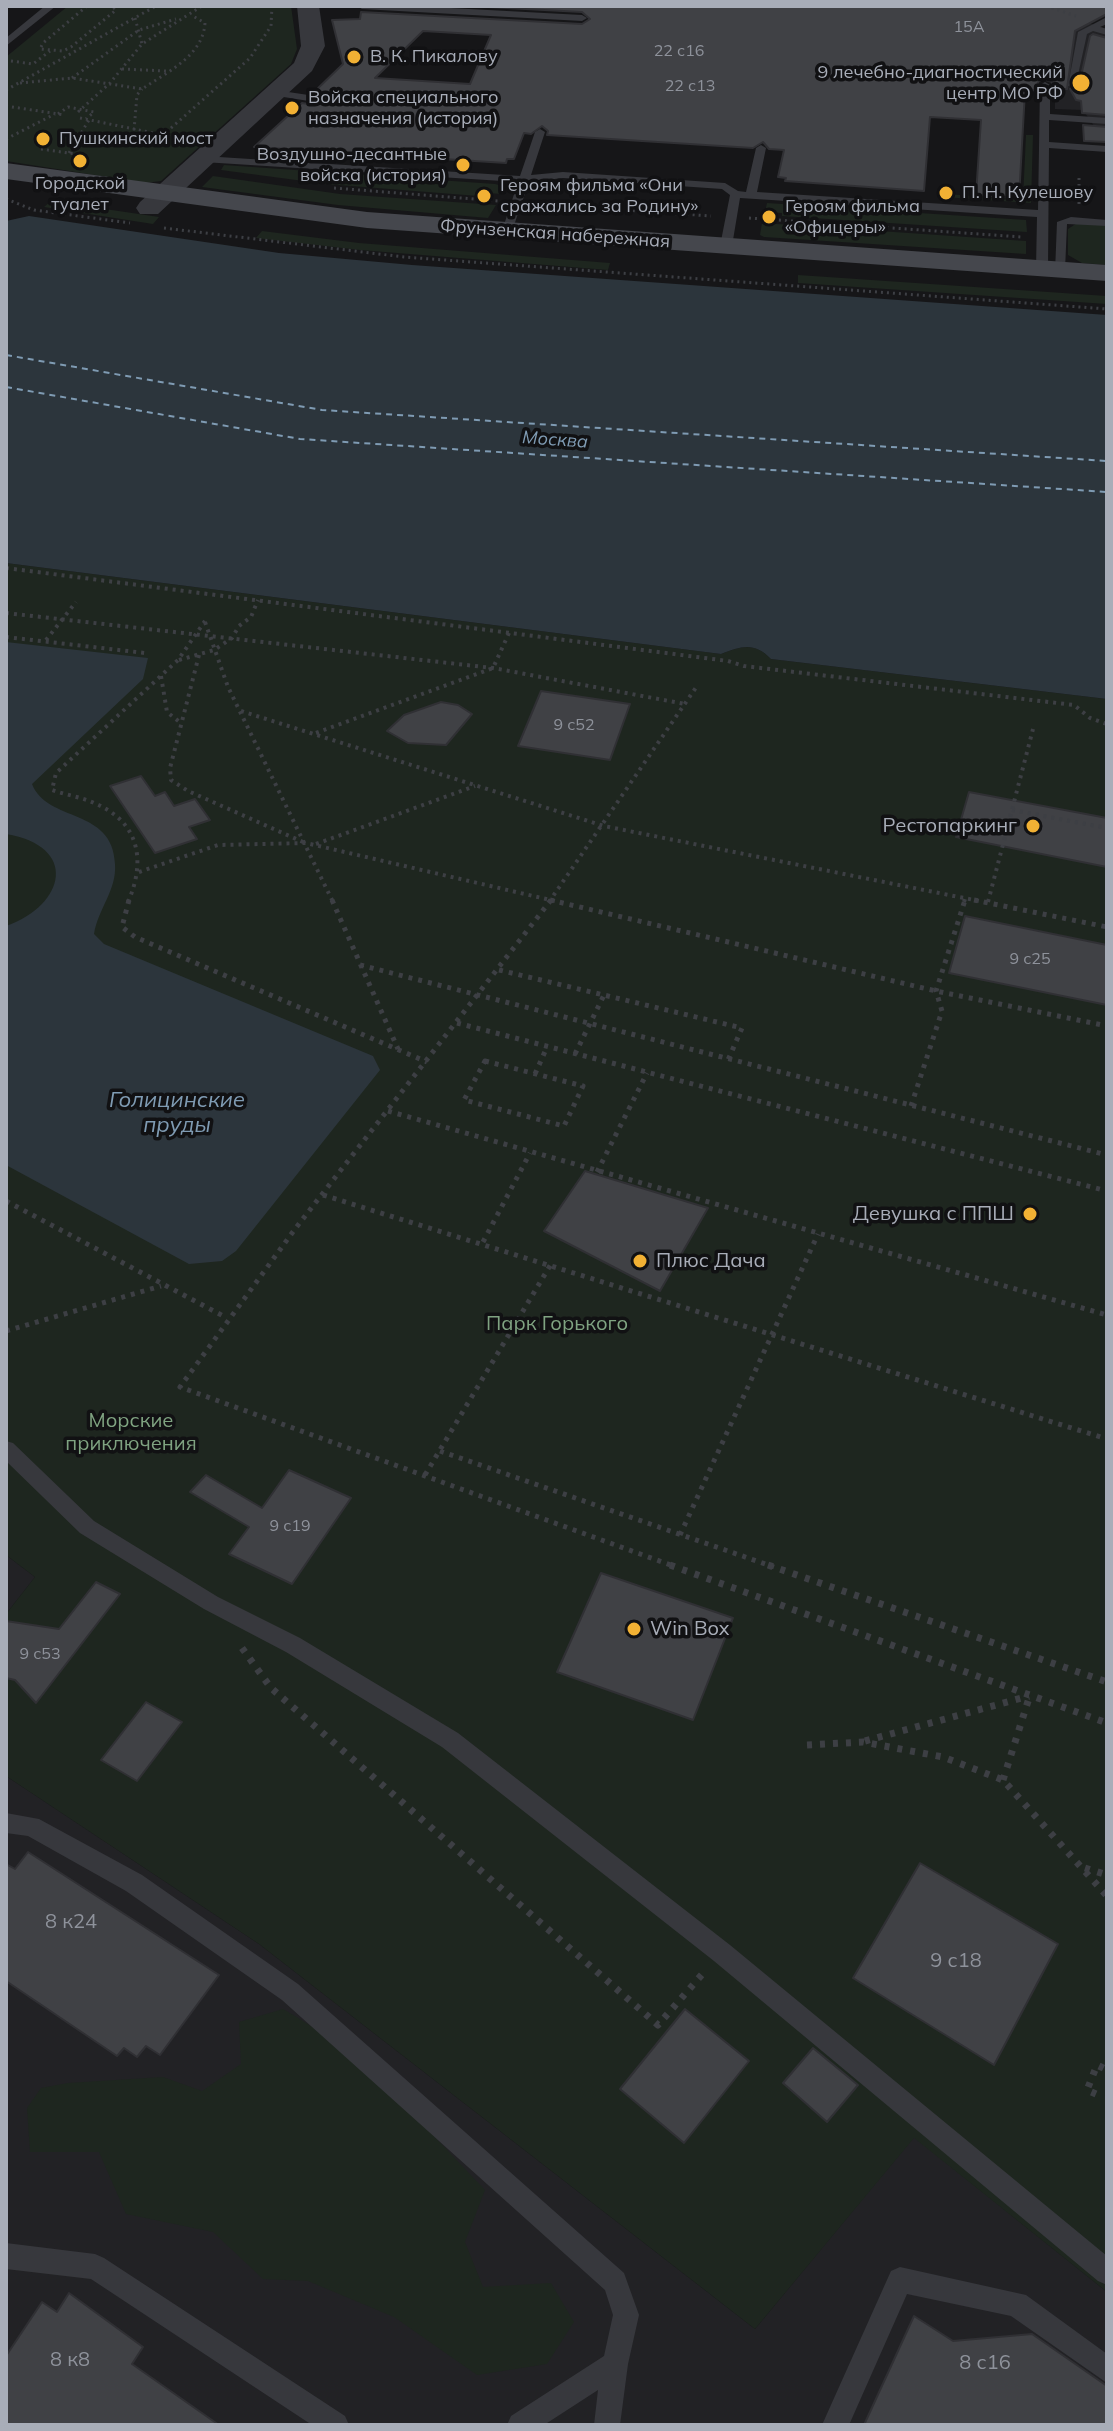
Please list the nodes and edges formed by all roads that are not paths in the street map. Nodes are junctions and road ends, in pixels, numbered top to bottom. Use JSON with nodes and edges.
{"nodes":[{"id":1,"x":51,"y":6,"type":"edge"},
{"id":2,"x":308,"y":6,"type":"edge"},
{"id":3,"x":362,"y":6,"type":"edge"},
{"id":4,"x":582,"y":18,"type":"dead end"},
{"id":5,"x":1107,"y":20,"type":"edge"},
{"id":6,"x":1092,"y":28,"type":"junction"},
{"id":7,"x":1107,"y":32,"type":"edge"},
{"id":8,"x":6,"y":43,"type":"edge"},
{"id":9,"x":1071,"y":84,"type":"dead end"},
{"id":10,"x":1045,"y":85,"type":"dead end"},
{"id":11,"x":275,"y":93,"type":"junction"},
{"id":12,"x":315,"y":99,"type":"dead end"},
{"id":13,"x":1045,"y":117,"type":"junction"},
{"id":14,"x":1107,"y":121,"type":"edge"},
{"id":15,"x":542,"y":127,"type":"dead end"},
{"id":16,"x":763,"y":142,"type":"dead end"},
{"id":17,"x":1044,"y":145,"type":"junction"},
{"id":18,"x":1107,"y":149,"type":"edge"},
{"id":19,"x":201,"y":151,"type":"junction"},
{"id":20,"x":6,"y":171,"type":"edge"},
{"id":21,"x":525,"y":179,"type":"junction"},
{"id":22,"x":735,"y":194,"type":"junction"},
{"id":23,"x":10,"y":195,"type":"edge"},
{"id":24,"x":751,"y":195,"type":"junction"},
{"id":25,"x":152,"y":213,"type":"junction"},
{"id":26,"x":1043,"y":214,"type":"junction"},
{"id":27,"x":1107,"y":223,"type":"edge"},
{"id":28,"x":507,"y":231,"type":"junction"},
{"id":29,"x":726,"y":246,"type":"junction"},
{"id":30,"x":1050,"y":269,"type":"junction"},
{"id":31,"x":1107,"y":273,"type":"edge"},
{"id":32,"x":1107,"y":289,"type":"edge"},
{"id":33,"x":6,"y":1449,"type":"edge"},
{"id":34,"x":6,"y":1823,"type":"edge"},
{"id":35,"x":6,"y":2256,"type":"edge"},
{"id":36,"x":1107,"y":2272,"type":"edge"},
{"id":37,"x":615,"y":2364,"type":"junction"},
{"id":38,"x":1107,"y":2370,"type":"edge"},
{"id":39,"x":336,"y":2425,"type":"edge"},
{"id":40,"x":520,"y":2425,"type":"edge"},
{"id":41,"x":607,"y":2425,"type":"edge"},
{"id":42,"x":835,"y":2425,"type":"edge"}],
"edges":[{"from":1,"to":8,"type":"lane"},
{"from":2,"to":11,"type":"street"},
{"from":3,"to":4,"type":"lane"},
{"from":5,"to":6,"type":"lane"},
{"from":6,"to":7,"type":"lane"},
{"from":6,"to":9,"type":"lane"},
{"from":10,"to":13,"type":"lane"},
{"from":11,"to":12,"type":"lane"},
{"from":11,"to":19,"type":"street"},
{"from":13,"to":14,"type":"lane"},
{"from":13,"to":17,"type":"lane"},
{"from":15,"to":21,"type":"lane"},
{"from":16,"to":24,"type":"lane"},
{"from":17,"to":18,"type":"lane"},
{"from":17,"to":26,"type":"lane"},
{"from":19,"to":21,"type":"lane"},
{"from":19,"to":25,"type":"street"},
{"from":20,"to":25,"type":"main road","name":"Фрунзенская набережная"},
{"from":21,"to":22,"type":"lane"},
{"from":21,"to":28,"type":"lane"},
{"from":22,"to":24,"type":"lane"},
{"from":22,"to":29,"type":"lane"},
{"from":23,"to":25,"type":"main road","name":"Фрунзенская набережная"},
{"from":24,"to":26,"type":"lane"},
{"from":25,"to":28,"type":"main road","name":"Фрунзенская набережная"},
{"from":25,"to":32,"type":"main road","name":"Фрунзенская набережная"},
{"from":26,"to":30,"type":"lane"},
{"from":27,"to":30,"type":"lane"},
{"from":28,"to":29,"type":"main road","name":"Фрунзенская набережная"},
{"from":29,"to":30,"type":"main road","name":"Фрунзенская набережная"},
{"from":30,"to":31,"type":"main road","name":"Фрунзенская набережная"},
{"from":33,"to":36,"type":"lane"},
{"from":34,"to":37,"type":"lane"},
{"from":35,"to":39,"type":"lane"},
{"from":37,"to":40,"type":"lane"},
{"from":37,"to":41,"type":"lane"},
{"from":38,"to":42,"type":"lane"}]}
